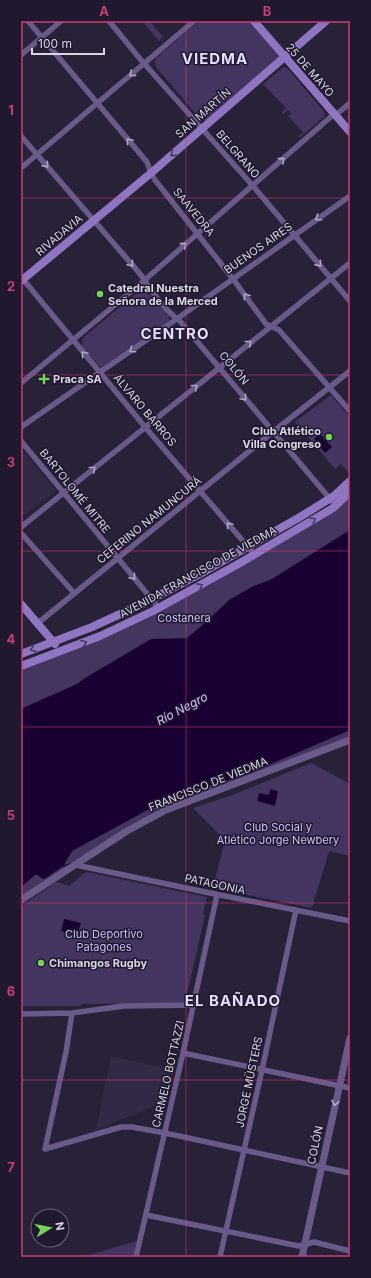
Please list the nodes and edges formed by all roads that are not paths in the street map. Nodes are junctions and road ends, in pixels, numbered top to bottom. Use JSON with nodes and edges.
{"nodes":[{"id":1,"x":28,"y":21,"type":"edge"},
{"id":2,"x":61,"y":21,"type":"edge"},
{"id":3,"x":109,"y":21,"type":"edge"},
{"id":4,"x":194,"y":21,"type":"edge"},
{"id":5,"x":254,"y":21,"type":"edge"},
{"id":6,"x":260,"y":21,"type":"edge"},
{"id":7,"x":326,"y":21,"type":"edge"},
{"id":8,"x":42,"y":38,"type":"junction"},
{"id":9,"x":21,"y":55,"type":"edge"},
{"id":10,"x":286,"y":56,"type":"junction"},
{"id":11,"x":144,"y":64,"type":"junction"},
{"id":12,"x":97,"y":103,"type":"junction"},
{"id":13,"x":350,"y":103,"type":"edge"},
{"id":14,"x":336,"y":114,"type":"junction"},
{"id":15,"x":350,"y":127,"type":"edge"},
{"id":16,"x":202,"y":128,"type":"junction"},
{"id":17,"x":350,"y":132,"type":"edge"},
{"id":18,"x":21,"y":136,"type":"edge"},
{"id":19,"x":37,"y":155,"type":"junction"},
{"id":20,"x":21,"y":168,"type":"edge"},
{"id":21,"x":150,"y":173,"type":"junction"},
{"id":22,"x":253,"y":186,"type":"junction"},
{"id":23,"x":350,"y":196,"type":"edge"},
{"id":24,"x":94,"y":221,"type":"junction"},
{"id":25,"x":198,"y":233,"type":"junction"},
{"id":26,"x":294,"y":235,"type":"junction"},
{"id":27,"x":350,"y":263,"type":"edge"},
{"id":28,"x":233,"y":278,"type":"junction"},
{"id":29,"x":331,"y":278,"type":"junction"},
{"id":30,"x":22,"y":279,"type":"edge"},
{"id":31,"x":144,"y":280,"type":"junction"},
{"id":32,"x":350,"y":301,"type":"edge"},
{"id":33,"x":176,"y":318,"type":"junction"},
{"id":34,"x":271,"y":326,"type":"junction"},
{"id":35,"x":73,"y":340,"type":"junction"},
{"id":36,"x":219,"y":368,"type":"junction"},
{"id":37,"x":100,"y":372,"type":"junction"},
{"id":38,"x":350,"y":372,"type":"edge"},
{"id":39,"x":21,"y":383,"type":"edge"},
{"id":40,"x":330,"y":387,"type":"junction"},
{"id":41,"x":350,"y":410,"type":"edge"},
{"id":42,"x":21,"y":426,"type":"edge"},
{"id":43,"x":145,"y":427,"type":"junction"},
{"id":44,"x":273,"y":432,"type":"junction"},
{"id":45,"x":21,"y":441,"type":"edge"},
{"id":46,"x":350,"y":481,"type":"edge"},
{"id":47,"x":200,"y":491,"type":"junction"},
{"id":48,"x":350,"y":492,"type":"edge"},
{"id":49,"x":63,"y":493,"type":"junction"},
{"id":50,"x":330,"y":499,"type":"junction"},
{"id":51,"x":336,"y":506,"type":"junction"},
{"id":52,"x":21,"y":527,"type":"edge"},
{"id":53,"x":21,"y":532,"type":"edge"},
{"id":54,"x":248,"y":547,"type":"junction"},
{"id":55,"x":255,"y":555,"type":"junction"},
{"id":56,"x":118,"y":558,"type":"junction"},
{"id":57,"x":74,"y":593,"type":"junction"},
{"id":58,"x":152,"y":599,"type":"junction"},
{"id":59,"x":21,"y":604,"type":"edge"},
{"id":60,"x":159,"y":608,"type":"junction"},
{"id":61,"x":38,"y":623,"type":"junction"},
{"id":62,"x":53,"y":642,"type":"junction"},
{"id":63,"x":61,"y":651,"type":"junction"},
{"id":64,"x":21,"y":654,"type":"edge"},
{"id":65,"x":21,"y":666,"type":"edge"},
{"id":66,"x":350,"y":740,"type":"edge"},
{"id":67,"x":76,"y":864,"type":"junction"},
{"id":68,"x":217,"y":895,"type":"junction"},
{"id":69,"x":21,"y":900,"type":"edge"},
{"id":70,"x":296,"y":910,"type":"junction"},
{"id":71,"x":350,"y":921,"type":"edge"},
{"id":72,"x":194,"y":1005,"type":"junction"},
{"id":73,"x":72,"y":1013,"type":"junction"},
{"id":74,"x":21,"y":1014,"type":"edge"},
{"id":75,"x":350,"y":1038,"type":"edge"},
{"id":76,"x":183,"y":1053,"type":"junction"},
{"id":77,"x":262,"y":1070,"type":"junction"},
{"id":78,"x":339,"y":1086,"type":"junction"},
{"id":79,"x":350,"y":1088,"type":"edge"},
{"id":80,"x":165,"y":1133,"type":"junction"},
{"id":81,"x":244,"y":1150,"type":"junction"},
{"id":82,"x":322,"y":1167,"type":"junction"},
{"id":83,"x":350,"y":1173,"type":"edge"},
{"id":84,"x":146,"y":1215,"type":"junction"},
{"id":85,"x":226,"y":1230,"type":"junction"},
{"id":86,"x":305,"y":1244,"type":"junction"},
{"id":87,"x":350,"y":1251,"type":"edge"},
{"id":88,"x":136,"y":1257,"type":"edge"},
{"id":89,"x":220,"y":1257,"type":"edge"},
{"id":90,"x":302,"y":1257,"type":"edge"}],
"edges":[{"from":1,"to":8,"type":"street","name":"SAAVEDRA"},
{"from":2,"to":8,"type":"street"},
{"from":3,"to":11,"type":"street","name":"BELGRANO"},
{"from":4,"to":11,"type":"street"},
{"from":5,"to":10,"type":"main road","name":"25 DE MAYO"},
{"from":6,"to":10,"type":"main road","name":"25 DE MAYO"},
{"from":7,"to":10,"type":"main road","name":"SAN MARTÍN"},
{"from":8,"to":9,"type":"street"},
{"from":8,"to":12,"type":"street","name":"SAAVEDRA"},
{"from":10,"to":14,"type":"main road","name":"25 DE MAYO"},
{"from":10,"to":16,"type":"main road","name":"SAN MARTÍN"},
{"from":11,"to":12,"type":"street","one_way":true},
{"from":11,"to":16,"type":"street","name":"BELGRANO"},
{"from":12,"to":19,"type":"street"},
{"from":21,"to":12,"type":"street","name":"SAAVEDRA","one_way":true},
{"from":13,"to":14,"type":"street"},
{"from":14,"to":15,"type":"main road","name":"25 DE MAYO"},
{"from":14,"to":17,"type":"main road","name":"25 DE MAYO"},
{"from":22,"to":14,"type":"street","one_way":true},
{"from":16,"to":21,"type":"main road","name":"SAN MARTÍN","one_way":true},
{"from":16,"to":22,"type":"street","name":"BELGRANO"},
{"from":18,"to":19,"type":"street","name":"COLÓN"},
{"from":19,"to":20,"type":"street"},
{"from":19,"to":24,"type":"street","name":"COLÓN","one_way":true},
{"from":21,"to":24,"type":"main road","name":"SAN MARTÍN"},
{"from":21,"to":25,"type":"street","name":"SAAVEDRA"},
{"from":22,"to":25,"type":"street"},
{"from":22,"to":26,"type":"street","name":"BELGRANO"},
{"from":23,"to":26,"type":"street","name":"BUENOS AIRES","one_way":true},
{"from":24,"to":30,"type":"main road","name":"RIVADAVIA"},
{"from":24,"to":31,"type":"street","name":"COLÓN","one_way":true},
{"from":25,"to":28,"type":"street","name":"SAAVEDRA"},
{"from":31,"to":25,"type":"street","one_way":true},
{"from":26,"to":28,"type":"street","name":"BUENOS AIRES"},
{"from":26,"to":29,"type":"street","name":"BELGRANO","one_way":true},
{"from":27,"to":29,"type":"street"},
{"from":28,"to":33,"type":"street","name":"BUENOS AIRES"},
{"from":34,"to":28,"type":"street","name":"SAAVEDRA","one_way":true},
{"from":29,"to":32,"type":"street","name":"BELGRANO"},
{"from":29,"to":34,"type":"street"},
{"from":30,"to":35,"type":"street","name":"ÁLVARO BARROS"},
{"from":31,"to":33,"type":"street","name":"COLÓN"},
{"from":31,"to":35,"type":"street"},
{"from":33,"to":36,"type":"street","name":"COLÓN"},
{"from":33,"to":37,"type":"street","name":"BUENOS AIRES","one_way":true},
{"from":36,"to":34,"type":"street","one_way":true},
{"from":34,"to":40,"type":"street","name":"SAAVEDRA"},
{"from":37,"to":35,"type":"street","name":"ÁLVARO BARROS","one_way":true},
{"from":35,"to":39,"type":"street"},
{"from":43,"to":36,"type":"street","one_way":true},
{"from":36,"to":44,"type":"street","name":"COLÓN","one_way":true},
{"from":37,"to":42,"type":"street","name":"BUENOS AIRES"},
{"from":37,"to":43,"type":"street","name":"ÁLVARO BARROS"},
{"from":38,"to":40,"type":"street","name":"CEFERINO NAMUNCURÁ"},
{"from":40,"to":41,"type":"street","name":"SAAVEDRA"},
{"from":40,"to":44,"type":"street","name":"CEFERINO NAMUNCURÁ"},
{"from":43,"to":47,"type":"street","name":"ÁLVARO BARROS"},
{"from":49,"to":43,"type":"street","one_way":true},
{"from":44,"to":47,"type":"street","name":"CEFERINO NAMUNCURÁ"},
{"from":44,"to":50,"type":"street","name":"COLÓN"},
{"from":45,"to":49,"type":"street","name":"BARTOLOMÉ MITRE"},
{"from":46,"to":50,"type":"main road","name":"AVENIDA FRANCISCO DE VIEDMA"},
{"from":54,"to":47,"type":"street","name":"ÁLVARO BARROS","one_way":true},
{"from":47,"to":56,"type":"street","name":"CEFERINO NAMUNCURÁ"},
{"from":48,"to":51,"type":"main road","name":"AVENIDA FRANCISCO DE VIEDMA"},
{"from":49,"to":52,"type":"street"},
{"from":49,"to":56,"type":"street","name":"BARTOLOMÉ MITRE"},
{"from":50,"to":51,"type":"street","name":"COLÓN"},
{"from":50,"to":54,"type":"main road","name":"AVENIDA FRANCISCO DE VIEDMA"},
{"from":55,"to":51,"type":"main road","name":"AVENIDA FRANCISCO DE VIEDMA","one_way":true},
{"from":53,"to":57,"type":"street"},
{"from":54,"to":55,"type":"street","name":"ÁLVARO BARROS"},
{"from":54,"to":58,"type":"main road","name":"AVENIDA FRANCISCO DE VIEDMA"},
{"from":60,"to":55,"type":"main road","name":"AVENIDA FRANCISCO DE VIEDMA","one_way":true},
{"from":56,"to":57,"type":"street","name":"CEFERINO NAMUNCURÁ"},
{"from":56,"to":58,"type":"street","name":"BARTOLOMÉ MITRE","one_way":true},
{"from":57,"to":61,"type":"street","name":"CEFERINO NAMUNCURÁ"},
{"from":58,"to":60,"type":"street","name":"BARTOLOMÉ MITRE"},
{"from":58,"to":62,"type":"main road","name":"AVENIDA FRANCISCO DE VIEDMA"},
{"from":59,"to":61,"type":"main road"},
{"from":63,"to":60,"type":"main road","name":"AVENIDA FRANCISCO DE VIEDMA","one_way":true},
{"from":61,"to":62,"type":"main road"},
{"from":62,"to":63,"type":"main road"},
{"from":62,"to":64,"type":"main road","name":"AVENIDA FRANCISCO DE VIEDMA","one_way":true},
{"from":63,"to":65,"type":"main road","name":"AVENIDA FRANCISCO DE VIEDMA"},
{"from":66,"to":67,"type":"street","name":"FRANCISCO DE VIEDMA"},
{"from":67,"to":68,"type":"street","name":"PATAGONIA"},
{"from":67,"to":69,"type":"street","name":"FRANCISCO DE VIEDMA"},
{"from":68,"to":70,"type":"street","name":"PATAGONIA"},
{"from":68,"to":72,"type":"street","name":"CARMELO BOTTAZZI"},
{"from":70,"to":71,"type":"street","name":"PATAGONIA"},
{"from":70,"to":77,"type":"street","name":"JORGE MÜSTERS"},
{"from":72,"to":73,"type":"street"},
{"from":72,"to":76,"type":"street","name":"CARMELO BOTTAZZI"},
{"from":73,"to":74,"type":"street"},
{"from":73,"to":80,"type":"street"},
{"from":75,"to":78,"type":"street","name":"COLÓN"},
{"from":76,"to":77,"type":"street"},
{"from":76,"to":80,"type":"street","name":"CARMELO BOTTAZZI"},
{"from":77,"to":78,"type":"street"},
{"from":77,"to":81,"type":"street","name":"JORGE MÜSTERS"},
{"from":78,"to":79,"type":"street"},
{"from":78,"to":82,"type":"street","name":"COLÓN","one_way":true},
{"from":80,"to":81,"type":"street"},
{"from":80,"to":84,"type":"street","name":"CARMELO BOTTAZZI"},
{"from":81,"to":82,"type":"street"},
{"from":81,"to":85,"type":"street","name":"JORGE MÜSTERS"},
{"from":82,"to":83,"type":"street"},
{"from":82,"to":86,"type":"street","name":"COLÓN"},
{"from":84,"to":85,"type":"street"},
{"from":84,"to":88,"type":"street","name":"CARMELO BOTTAZZI"},
{"from":85,"to":86,"type":"street"},
{"from":85,"to":89,"type":"street","name":"JORGE MÜSTERS"},
{"from":86,"to":87,"type":"street"},
{"from":86,"to":90,"type":"street","name":"COLÓN"}]}
